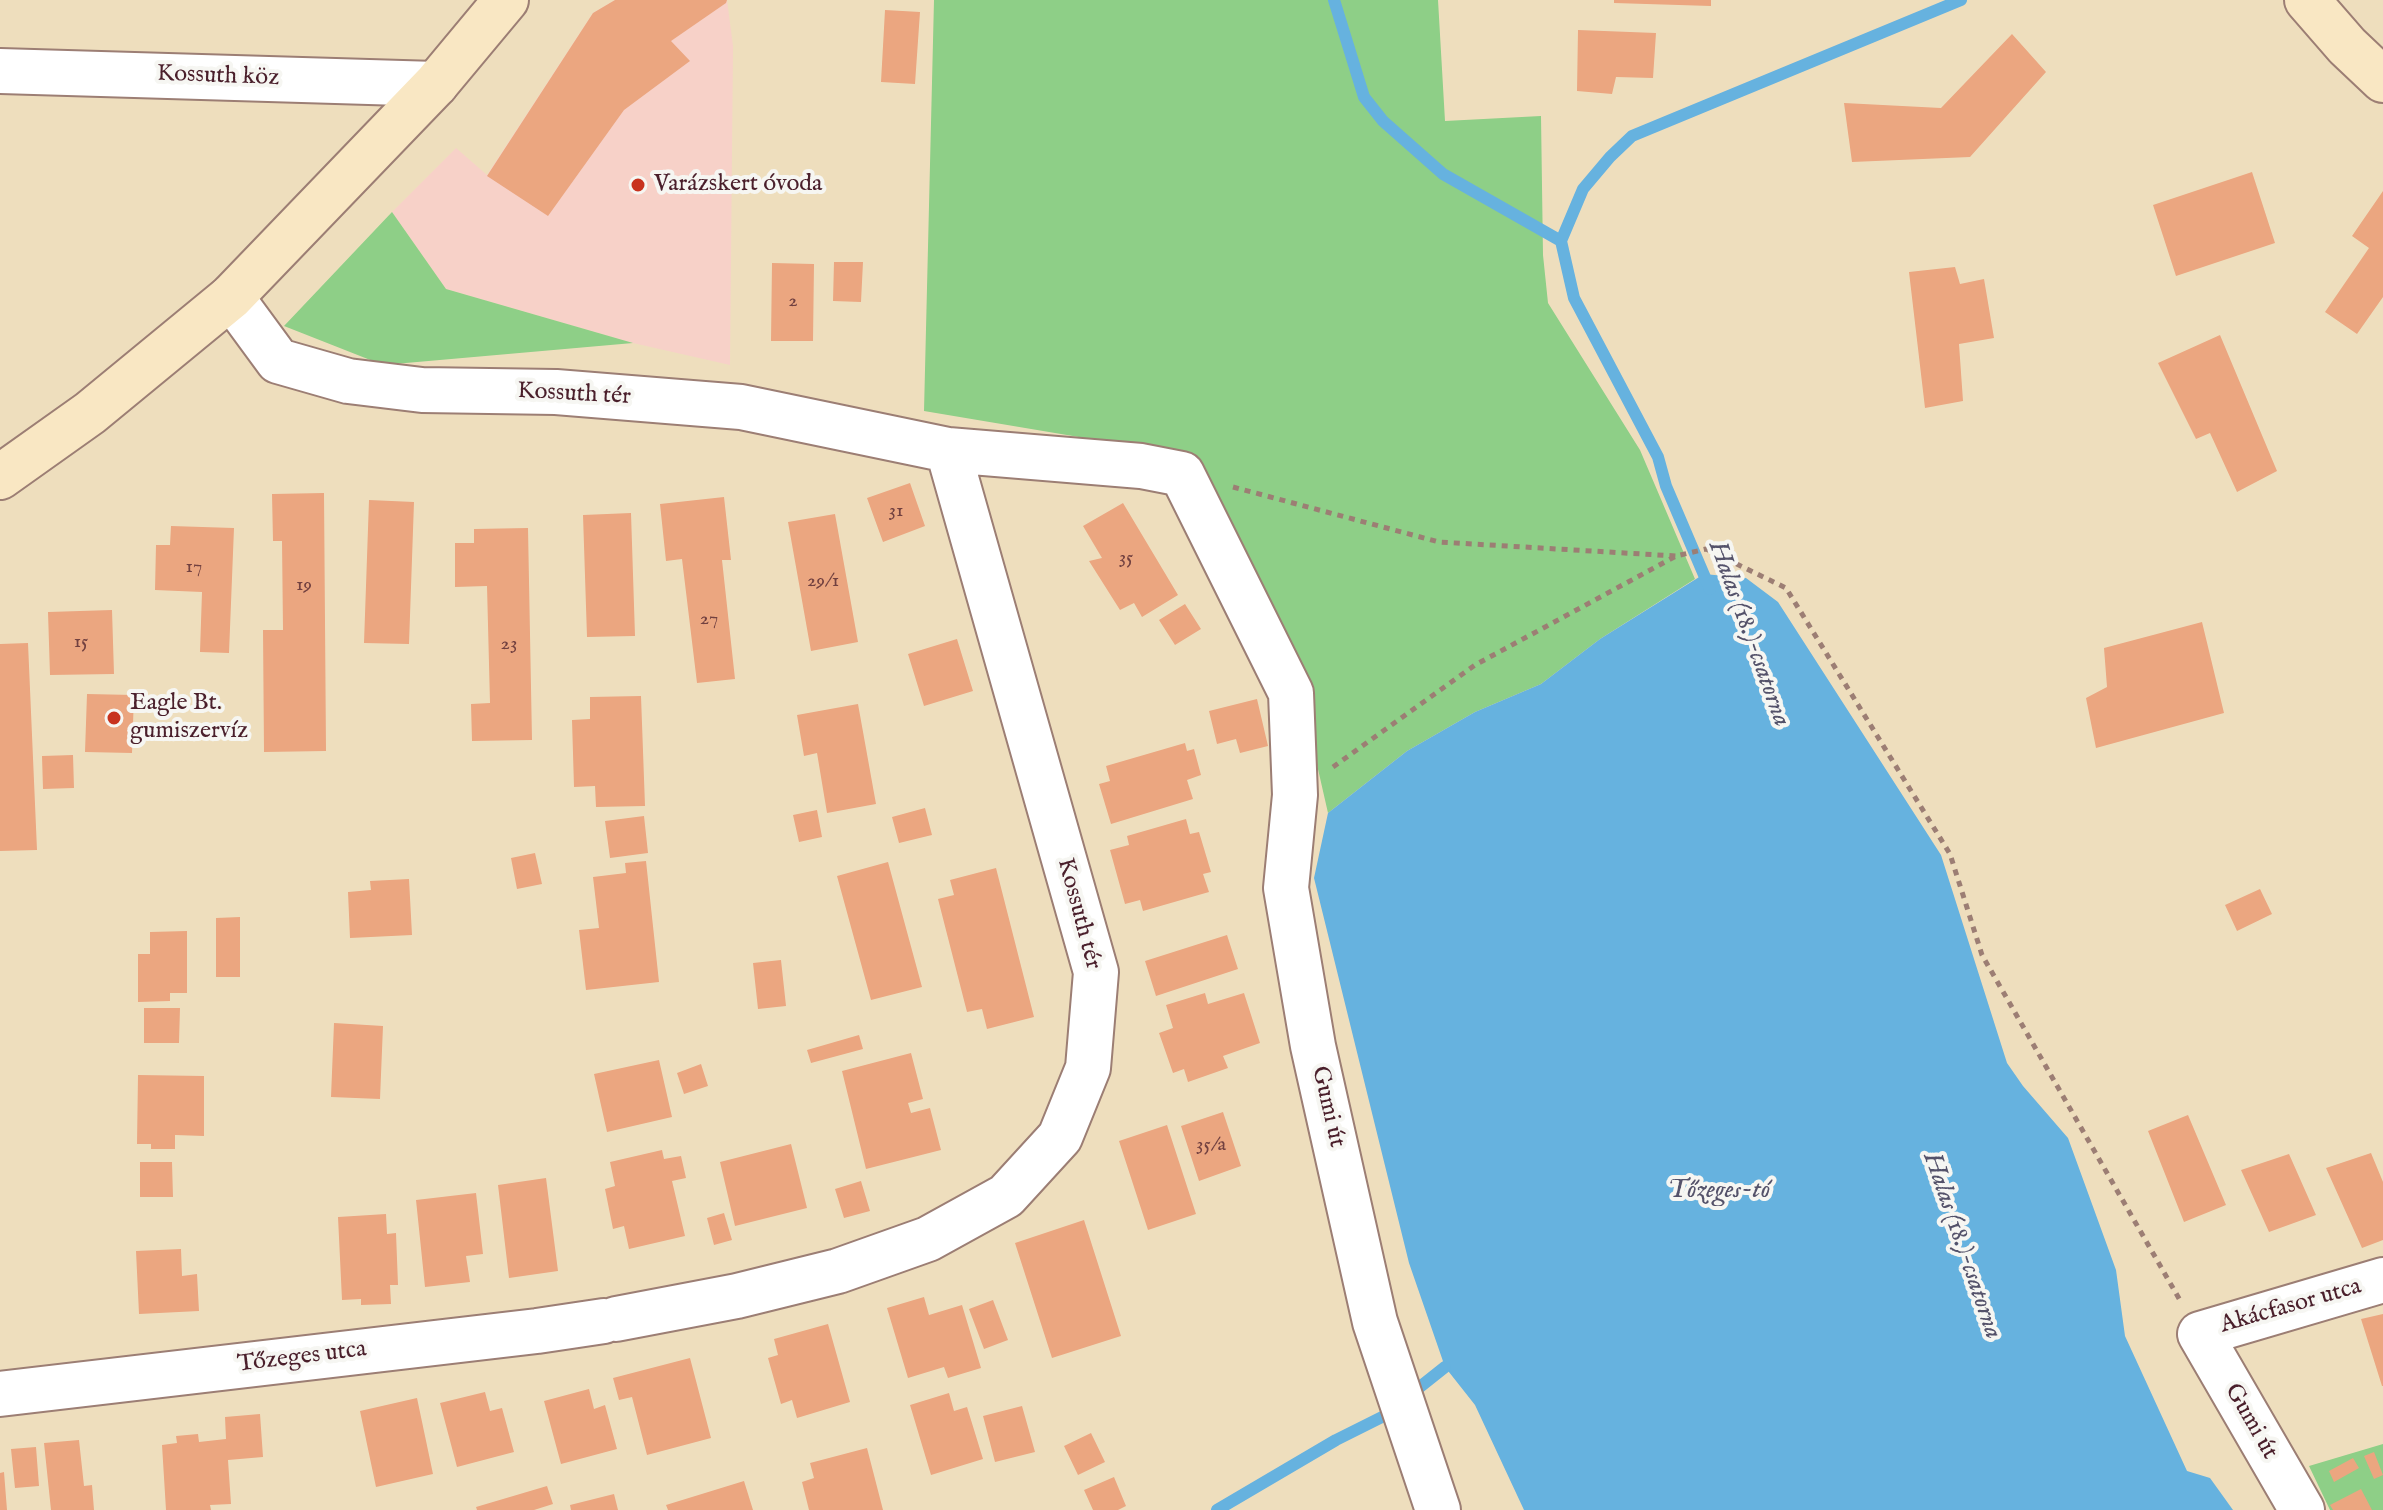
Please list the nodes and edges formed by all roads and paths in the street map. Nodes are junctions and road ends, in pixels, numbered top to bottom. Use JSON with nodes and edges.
{"nodes":[{"id":1,"x":506,"y":0,"type":"edge"},
{"id":2,"x":2307,"y":0,"type":"edge"},
{"id":3,"x":0,"y":71,"type":"edge"},
{"id":4,"x":2383,"y":80,"type":"edge"},
{"id":5,"x":436,"y":84,"type":"junction"},
{"id":6,"x":231,"y":297,"type":"junction"},
{"id":7,"x":948,"y":450,"type":"junction"},
{"id":8,"x":1182,"y":474,"type":"junction"},
{"id":9,"x":0,"y":477,"type":"edge"},
{"id":10,"x":1676,"y":556,"type":"junction"},
{"id":11,"x":1295,"y":795,"type":"junction"},
{"id":12,"x":2383,"y":1280,"type":"edge"},
{"id":13,"x":610,"y":1320,"type":"joint"},
{"id":14,"x":2200,"y":1334,"type":"junction"},
{"id":15,"x":0,"y":1394,"type":"edge"},
{"id":16,"x":1438,"y":1510,"type":"edge"},
{"id":17,"x":2302,"y":1510,"type":"edge"}],
"edges":[{"from":1,"to":5,"type":"main road"},
{"from":2,"to":4,"type":"main road"},
{"from":3,"to":5,"type":"street","name":"Kossuth köz"},
{"from":5,"to":6,"type":"main road"},
{"from":6,"to":7,"type":"street","name":"Kossuth tér"},
{"from":6,"to":9,"type":"main road"},
{"from":7,"to":8,"type":"street","name":"Kossuth tér"},
{"from":7,"to":13,"type":"street","name":"Kossuth tér"},
{"from":8,"to":10,"type":"path"},
{"from":8,"to":11,"type":"street","name":"Gumi út"},
{"from":10,"to":11,"type":"path"},
{"from":10,"to":14,"type":"path"},
{"from":11,"to":16,"type":"street","name":"Gumi út"},
{"from":12,"to":14,"type":"street","name":"Akácfasor utca"},
{"from":13,"to":15,"type":"street","name":"Tőzeges utca"},
{"from":14,"to":17,"type":"street","name":"Gumi út"}]}
